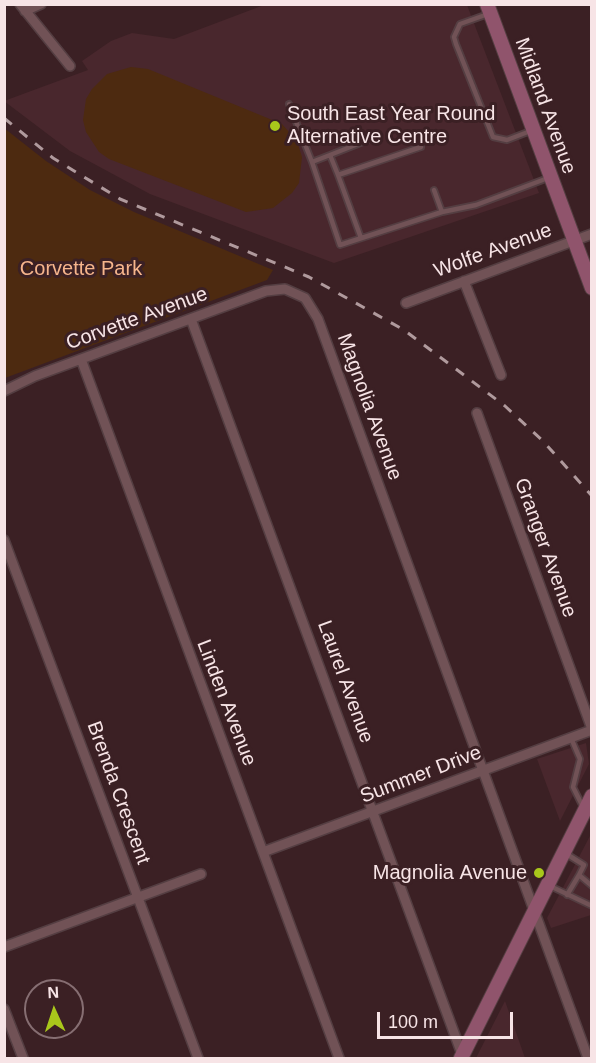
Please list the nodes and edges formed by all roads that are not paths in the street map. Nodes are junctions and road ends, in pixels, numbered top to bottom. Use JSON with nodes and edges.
{"nodes":[{"id":1,"x":42,"y":4,"type":"edge"},
{"id":2,"x":22,"y":8,"type":"edge"},
{"id":3,"x":489,"y":9,"type":"edge"},
{"id":4,"x":70,"y":66,"type":"dead end"},
{"id":5,"x":289,"y":104,"type":"dead end"},
{"id":6,"x":533,"y":130,"type":"junction"},
{"id":7,"x":368,"y":141,"type":"dead end"},
{"id":8,"x":421,"y":147,"type":"dead end"},
{"id":9,"x":330,"y":155,"type":"junction"},
{"id":10,"x":312,"y":162,"type":"junction"},
{"id":11,"x":338,"y":176,"type":"junction"},
{"id":12,"x":550,"y":177,"type":"junction"},
{"id":13,"x":434,"y":190,"type":"dead end"},
{"id":14,"x":442,"y":212,"type":"junction"},
{"id":15,"x":591,"y":234,"type":"edge"},
{"id":16,"x":361,"y":238,"type":"junction"},
{"id":17,"x":574,"y":241,"type":"junction"},
{"id":18,"x":464,"y":281,"type":"junction"},
{"id":19,"x":591,"y":288,"type":"edge"},
{"id":20,"x":285,"y":289,"type":"joint"},
{"id":21,"x":406,"y":303,"type":"dead end"},
{"id":22,"x":191,"y":319,"type":"junction"},
{"id":23,"x":81,"y":359,"type":"junction"},
{"id":24,"x":501,"y":375,"type":"dead end"},
{"id":25,"x":4,"y":392,"type":"edge"},
{"id":26,"x":477,"y":413,"type":"dead end"},
{"id":27,"x":4,"y":540,"type":"edge"},
{"id":28,"x":591,"y":730,"type":"edge"},
{"id":29,"x":571,"y":738,"type":"junction"},
{"id":30,"x":483,"y":771,"type":"junction"},
{"id":31,"x":588,"y":803,"type":"edge"},
{"id":32,"x":374,"y":813,"type":"junction"},
{"id":33,"x":263,"y":852,"type":"junction"},
{"id":34,"x":564,"y":852,"type":"junction"},
{"id":35,"x":201,"y":874,"type":"dead end"},
{"id":36,"x":579,"y":875,"type":"junction"},
{"id":37,"x":547,"y":884,"type":"junction"},
{"id":38,"x":590,"y":885,"type":"edge"},
{"id":39,"x":585,"y":889,"type":"dead end"},
{"id":40,"x":567,"y":895,"type":"junction"},
{"id":41,"x":137,"y":898,"type":"junction"},
{"id":42,"x":589,"y":904,"type":"edge"},
{"id":43,"x":534,"y":911,"type":"junction"},
{"id":44,"x":4,"y":947,"type":"edge"},
{"id":45,"x":4,"y":1009,"type":"edge"},
{"id":46,"x":462,"y":1057,"type":"edge"},
{"id":47,"x":23,"y":1059,"type":"edge"},
{"id":48,"x":198,"y":1059,"type":"edge"},
{"id":49,"x":339,"y":1059,"type":"edge"},
{"id":50,"x":588,"y":1059,"type":"edge"}],
"edges":[{"from":1,"to":2,"type":"street"},
{"from":2,"to":4,"type":"street"},
{"from":3,"to":6,"type":"main road","name":"Midland Avenue"},
{"from":3,"to":6,"type":"lane"},
{"from":5,"to":10,"type":"lane"},
{"from":6,"to":12,"type":"main road","name":"Midland Avenue"},
{"from":7,"to":9,"type":"lane"},
{"from":8,"to":11,"type":"lane"},
{"from":9,"to":10,"type":"lane"},
{"from":9,"to":11,"type":"lane"},
{"from":10,"to":16,"type":"lane"},
{"from":11,"to":16,"type":"lane"},
{"from":12,"to":14,"type":"lane"},
{"from":12,"to":17,"type":"main road","name":"Midland Avenue"},
{"from":13,"to":14,"type":"lane"},
{"from":14,"to":16,"type":"lane"},
{"from":15,"to":17,"type":"street","name":"Wolfe Avenue"},
{"from":17,"to":18,"type":"street","name":"Wolfe Avenue"},
{"from":17,"to":19,"type":"main road","name":"Midland Avenue"},
{"from":18,"to":21,"type":"street","name":"Wolfe Avenue"},
{"from":18,"to":24,"type":"street"},
{"from":20,"to":22,"type":"street","name":"Corvette Avenue"},
{"from":20,"to":30,"type":"street","name":"Magnolia Avenue"},
{"from":22,"to":23,"type":"street","name":"Corvette Avenue"},
{"from":22,"to":32,"type":"street","name":"Laurel Avenue"},
{"from":23,"to":25,"type":"street","name":"Corvette Avenue"},
{"from":23,"to":33,"type":"street","name":"Linden Avenue"},
{"from":26,"to":28,"type":"street","name":"Granger Avenue"},
{"from":27,"to":41,"type":"street","name":"Brenda Crescent"},
{"from":28,"to":29,"type":"street","name":"Summer Drive"},
{"from":29,"to":30,"type":"street","name":"Summer Drive"},
{"from":29,"to":31,"type":"lane"},
{"from":30,"to":32,"type":"street","name":"Summer Drive"},
{"from":30,"to":43,"type":"street","name":"Magnolia Avenue"},
{"from":31,"to":34,"type":"main road"},
{"from":32,"to":33,"type":"street","name":"Summer Drive"},
{"from":32,"to":46,"type":"street","name":"Laurel Avenue"},
{"from":33,"to":49,"type":"street","name":"Linden Avenue"},
{"from":34,"to":36,"type":"lane"},
{"from":34,"to":37,"type":"main road"},
{"from":35,"to":41,"type":"street"},
{"from":36,"to":38,"type":"lane"},
{"from":36,"to":40,"type":"lane"},
{"from":37,"to":40,"type":"lane"},
{"from":37,"to":43,"type":"main road"},
{"from":38,"to":39,"type":"lane"},
{"from":40,"to":42,"type":"lane"},
{"from":41,"to":44,"type":"street"},
{"from":41,"to":48,"type":"street","name":"Brenda Crescent"},
{"from":43,"to":46,"type":"main road"},
{"from":43,"to":50,"type":"street","name":"Magnolia Avenue"},
{"from":45,"to":47,"type":"street"}]}
